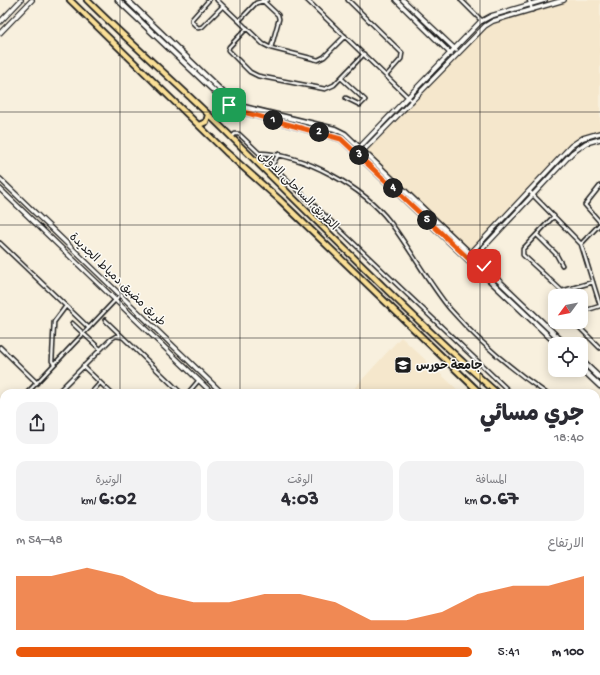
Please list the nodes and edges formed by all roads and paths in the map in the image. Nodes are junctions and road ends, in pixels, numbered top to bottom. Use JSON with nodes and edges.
{"nodes":[{"id":1,"x":21,"y":0,"type":"edge"},
{"id":2,"x":32,"y":0,"type":"edge"},
{"id":3,"x":70,"y":0,"type":"edge"},
{"id":4,"x":87,"y":0,"type":"edge"},
{"id":5,"x":118,"y":0,"type":"edge"},
{"id":6,"x":127,"y":0,"type":"edge"},
{"id":7,"x":209,"y":0,"type":"edge"},
{"id":8,"x":217,"y":0,"type":"edge"},
{"id":9,"x":264,"y":0,"type":"edge"},
{"id":10,"x":308,"y":0,"type":"edge"},
{"id":11,"x":348,"y":0,"type":"edge"},
{"id":12,"x":396,"y":0,"type":"edge"},
{"id":13,"x":403,"y":0,"type":"edge"},
{"id":14,"x":461,"y":0,"type":"edge"},
{"id":15,"x":529,"y":0,"type":"edge"},
{"id":16,"x":545,"y":0,"type":"edge"},
{"id":17,"x":564,"y":0,"type":"edge"},
{"id":18,"x":530,"y":4,"type":"junction"},
{"id":19,"x":223,"y":6,"type":"junction"},
{"id":20,"x":532,"y":10,"type":"junction"},
{"id":21,"x":240,"y":21,"type":"junction"},
{"id":22,"x":482,"y":21,"type":"junction"},
{"id":23,"x":0,"y":22,"type":"edge"},
{"id":24,"x":431,"y":27,"type":"junction"},
{"id":25,"x":247,"y":28,"type":"junction"},
{"id":26,"x":427,"y":31,"type":"junction"},
{"id":27,"x":0,"y":33,"type":"edge"},
{"id":28,"x":345,"y":36,"type":"junction"},
{"id":29,"x":271,"y":48,"type":"junction"},
{"id":30,"x":454,"y":49,"type":"junction"},
{"id":31,"x":458,"y":52,"type":"junction"},
{"id":32,"x":450,"y":53,"type":"junction"},
{"id":33,"x":364,"y":54,"type":"junction"},
{"id":34,"x":454,"y":57,"type":"junction"},
{"id":35,"x":386,"y":76,"type":"junction"},
{"id":36,"x":341,"y":78,"type":"junction"},
{"id":37,"x":408,"y":97,"type":"junction"},
{"id":38,"x":346,"y":98,"type":"dead end"},
{"id":39,"x":412,"y":101,"type":"junction"},
{"id":40,"x":208,"y":115,"type":"junction"},
{"id":41,"x":200,"y":125,"type":"junction"},
{"id":42,"x":600,"y":132,"type":"edge"},
{"id":43,"x":231,"y":138,"type":"junction"},
{"id":44,"x":600,"y":139,"type":"edge"},
{"id":45,"x":361,"y":149,"type":"junction"},
{"id":46,"x":260,"y":152,"type":"junction"},
{"id":47,"x":279,"y":154,"type":"junction"},
{"id":48,"x":357,"y":154,"type":"junction"},
{"id":49,"x":272,"y":165,"type":"junction"},
{"id":50,"x":0,"y":179,"type":"edge"},
{"id":51,"x":600,"y":186,"type":"edge"},
{"id":52,"x":0,"y":189,"type":"edge"},
{"id":53,"x":529,"y":191,"type":"junction"},
{"id":54,"x":533,"y":195,"type":"junction"},
{"id":55,"x":30,"y":208,"type":"junction"},
{"id":56,"x":25,"y":213,"type":"junction"},
{"id":57,"x":554,"y":216,"type":"junction"},
{"id":58,"x":600,"y":223,"type":"edge"},
{"id":59,"x":537,"y":235,"type":"junction"},
{"id":60,"x":0,"y":243,"type":"edge"},
{"id":61,"x":581,"y":244,"type":"junction"},
{"id":62,"x":470,"y":253,"type":"junction"},
{"id":63,"x":466,"y":257,"type":"junction"},
{"id":64,"x":475,"y":257,"type":"junction"},
{"id":65,"x":471,"y":261,"type":"junction"},
{"id":66,"x":562,"y":265,"type":"dead end"},
{"id":67,"x":593,"y":282,"type":"junction"},
{"id":68,"x":120,"y":294,"type":"junction"},
{"id":69,"x":115,"y":300,"type":"junction"},
{"id":70,"x":66,"y":306,"type":"junction"},
{"id":71,"x":600,"y":306,"type":"edge"},
{"id":72,"x":588,"y":310,"type":"edge"},
{"id":73,"x":105,"y":320,"type":"dead end"},
{"id":74,"x":72,"y":323,"type":"dead end"},
{"id":75,"x":89,"y":328,"type":"junction"},
{"id":76,"x":581,"y":329,"type":"edge"},
{"id":77,"x":84,"y":334,"type":"junction"},
{"id":78,"x":123,"y":337,"type":"junction"},
{"id":79,"x":549,"y":337,"type":"edge"},
{"id":80,"x":558,"y":337,"type":"edge"},
{"id":81,"x":0,"y":347,"type":"edge"},
{"id":82,"x":600,"y":348,"type":"edge"},
{"id":83,"x":100,"y":349,"type":"junction"},
{"id":84,"x":54,"y":364,"type":"junction"},
{"id":85,"x":83,"y":366,"type":"junction"},
{"id":86,"x":588,"y":367,"type":"edge"},
{"id":87,"x":588,"y":375,"type":"edge"},
{"id":88,"x":600,"y":378,"type":"edge"},
{"id":89,"x":199,"y":380,"type":"junction"},
{"id":90,"x":37,"y":383,"type":"junction"},
{"id":91,"x":100,"y":383,"type":"junction"},
{"id":92,"x":600,"y":386,"type":"edge"},
{"id":93,"x":31,"y":389,"type":"edge"},
{"id":94,"x":61,"y":389,"type":"edge"},
{"id":95,"x":95,"y":389,"type":"edge"},
{"id":96,"x":106,"y":389,"type":"edge"},
{"id":97,"x":177,"y":389,"type":"edge"},
{"id":98,"x":191,"y":389,"type":"edge"},
{"id":99,"x":208,"y":389,"type":"edge"},
{"id":100,"x":218,"y":389,"type":"edge"},
{"id":101,"x":476,"y":389,"type":"edge"},
{"id":102,"x":493,"y":389,"type":"edge"},
{"id":103,"x":508,"y":389,"type":"edge"},
{"id":104,"x":541,"y":389,"type":"edge"}],
"edges":[{"from":1,"to":23,"type":"street"},
{"from":2,"to":27,"type":"street"},
{"from":3,"to":41,"type":"highway","name":"الطريق الساحلى الدولى"},
{"from":4,"to":40,"type":"highway","name":"الطريق الساحلى الدولى"},
{"from":5,"to":48,"type":"main road"},
{"from":6,"to":45,"type":"main road"},
{"from":7,"to":19,"type":"street"},
{"from":8,"to":19,"type":"street"},
{"from":9,"to":21,"type":"street"},
{"from":9,"to":29,"type":"street"},
{"from":10,"to":28,"type":"street"},
{"from":11,"to":35,"type":"street"},
{"from":12,"to":26,"type":"street"},
{"from":13,"to":24,"type":"street"},
{"from":14,"to":22,"type":"street"},
{"from":15,"to":18,"type":"street"},
{"from":16,"to":18,"type":"street"},
{"from":17,"to":20,"type":"street"},
{"from":18,"to":20,"type":"street"},
{"from":18,"to":22,"type":"street"},
{"from":19,"to":21,"type":"street"},
{"from":20,"to":31,"type":"street"},
{"from":21,"to":25,"type":"street"},
{"from":22,"to":30,"type":"street"},
{"from":24,"to":26,"type":"street"},
{"from":24,"to":30,"type":"street"},
{"from":25,"to":29,"type":"street"},
{"from":25,"to":36,"type":"street"},
{"from":26,"to":32,"type":"street"},
{"from":28,"to":29,"type":"street"},
{"from":28,"to":33,"type":"street"},
{"from":30,"to":31,"type":"street"},
{"from":30,"to":32,"type":"street"},
{"from":31,"to":34,"type":"street"},
{"from":32,"to":34,"type":"street"},
{"from":32,"to":37,"type":"street"},
{"from":33,"to":35,"type":"street"},
{"from":33,"to":36,"type":"street"},
{"from":34,"to":39,"type":"street"},
{"from":35,"to":37,"type":"street"},
{"from":36,"to":38,"type":"street"},
{"from":37,"to":39,"type":"street"},
{"from":37,"to":45,"type":"street"},
{"from":39,"to":45,"type":"street"},
{"from":40,"to":41,"type":"highway"},
{"from":40,"to":43,"type":"highway","name":"الطريق الساحلى الدولى"},
{"from":41,"to":101,"type":"highway","name":"الطريق الساحلى الدولى"},
{"from":42,"to":53,"type":"street"},
{"from":43,"to":46,"type":"street"},
{"from":43,"to":102,"type":"highway","name":"الطريق الساحلى الدولى"},
{"from":44,"to":54,"type":"street"},
{"from":45,"to":48,"type":"street"},
{"from":45,"to":62,"type":"main road"},
{"from":46,"to":47,"type":"street"},
{"from":46,"to":49,"type":"street"},
{"from":47,"to":49,"type":"street"},
{"from":47,"to":104,"type":"street"},
{"from":48,"to":63,"type":"main road"},
{"from":49,"to":103,"type":"street"},
{"from":50,"to":55,"type":"street","name":"طريق مضيق دمياط الجديدة"},
{"from":51,"to":58,"type":"street"},
{"from":52,"to":56,"type":"street","name":"طريق مضيق دمياط الجديدة"},
{"from":53,"to":54,"type":"street"},
{"from":53,"to":62,"type":"street"},
{"from":54,"to":57,"type":"street"},
{"from":54,"to":64,"type":"street"},
{"from":55,"to":56,"type":"street"},
{"from":55,"to":68,"type":"street","name":"طريق مضيق دمياط الجديدة"},
{"from":56,"to":69,"type":"street","name":"طريق مضيق دمياط الجديدة"},
{"from":57,"to":59,"type":"street"},
{"from":57,"to":61,"type":"street"},
{"from":58,"to":61,"type":"street"},
{"from":59,"to":66,"type":"street"},
{"from":59,"to":67,"type":"street"},
{"from":60,"to":70,"type":"street"},
{"from":61,"to":67,"type":"street"},
{"from":62,"to":63,"type":"street"},
{"from":62,"to":64,"type":"main road"},
{"from":63,"to":65,"type":"main road"},
{"from":64,"to":65,"type":"street"},
{"from":64,"to":80,"type":"main road"},
{"from":65,"to":79,"type":"main road"},
{"from":67,"to":71,"type":"street"},
{"from":68,"to":69,"type":"street"},
{"from":68,"to":100,"type":"street","name":"طريق مضيق دمياط الجديدة"},
{"from":69,"to":75,"type":"street"},
{"from":69,"to":89,"type":"street","name":"طريق مضيق دمياط الجديدة"},
{"from":70,"to":75,"type":"street"},
{"from":70,"to":84,"type":"street"},
{"from":71,"to":72,"type":"street"},
{"from":73,"to":78,"type":"street"},
{"from":74,"to":77,"type":"street"},
{"from":75,"to":77,"type":"street"},
{"from":76,"to":82,"type":"street"},
{"from":77,"to":83,"type":"street"},
{"from":77,"to":84,"type":"street"},
{"from":78,"to":83,"type":"street"},
{"from":78,"to":97,"type":"street"},
{"from":81,"to":90,"type":"street"},
{"from":83,"to":85,"type":"street"},
{"from":84,"to":90,"type":"street"},
{"from":85,"to":91,"type":"street"},
{"from":85,"to":94,"type":"street"},
{"from":86,"to":88,"type":"main road"},
{"from":87,"to":92,"type":"main road"},
{"from":89,"to":98,"type":"street"},
{"from":89,"to":99,"type":"street","name":"طريق مضيق دمياط الجديدة"},
{"from":90,"to":93,"type":"street"},
{"from":91,"to":95,"type":"street"},
{"from":91,"to":96,"type":"street"}]}
